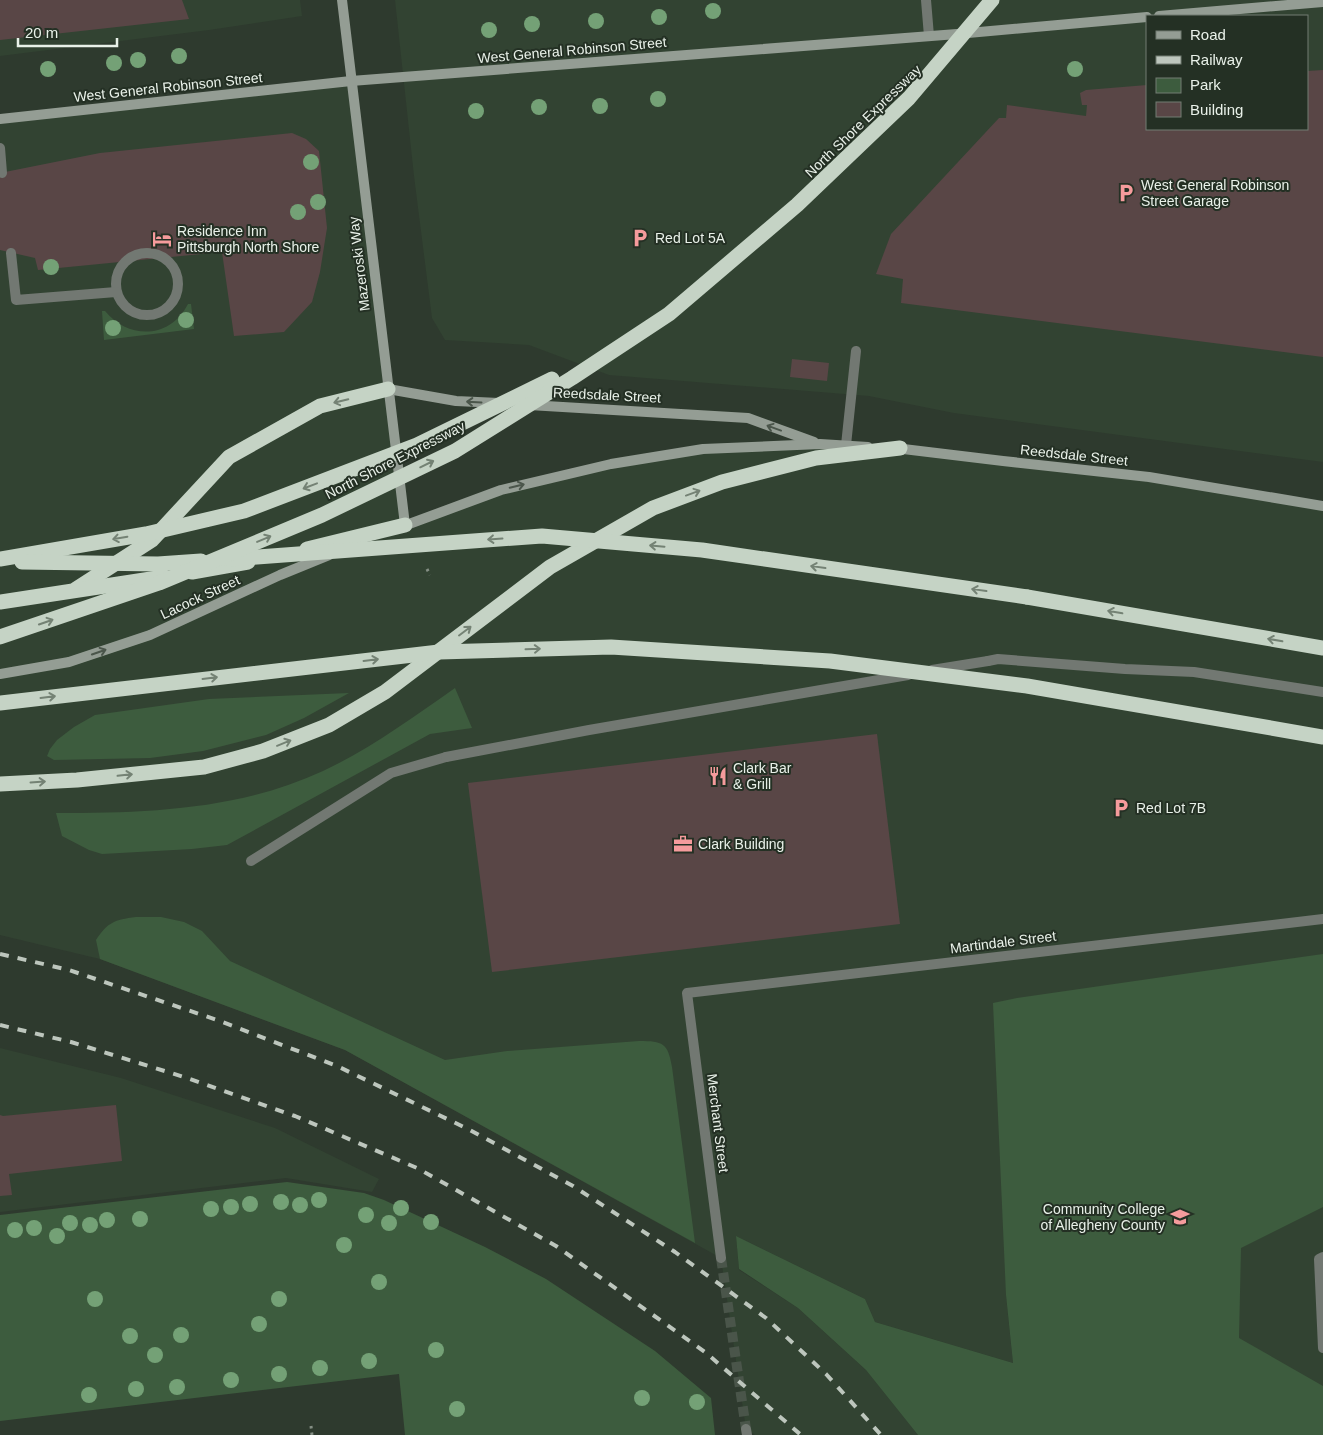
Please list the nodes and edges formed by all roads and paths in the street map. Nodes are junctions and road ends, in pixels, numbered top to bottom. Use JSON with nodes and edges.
{"nodes":[{"id":1,"x":342,"y":0,"type":"edge"},
{"id":2,"x":926,"y":0,"type":"edge"},
{"id":3,"x":992,"y":0,"type":"edge"},
{"id":4,"x":999,"y":0,"type":"edge"},
{"id":5,"x":1323,"y":2,"type":"edge"},
{"id":6,"x":1171,"y":15,"type":"edge"},
{"id":7,"x":1146,"y":17,"type":"edge"},
{"id":8,"x":929,"y":36,"type":"junction"},
{"id":9,"x":351,"y":82,"type":"junction"},
{"id":10,"x":0,"y":118,"type":"edge"},
{"id":11,"x":0,"y":148,"type":"edge"},
{"id":12,"x":2,"y":173,"type":"dead end"},
{"id":13,"x":11,"y":253,"type":"dead end"},
{"id":14,"x":116,"y":292,"type":"junction"},
{"id":15,"x":856,"y":351,"type":"dead end"},
{"id":16,"x":388,"y":389,"type":"junction"},
{"id":17,"x":820,"y":444,"type":"junction"},
{"id":18,"x":846,"y":445,"type":"junction"},
{"id":19,"x":900,"y":448,"type":"junction"},
{"id":20,"x":1323,"y":506,"type":"edge"},
{"id":21,"x":405,"y":526,"type":"junction"},
{"id":22,"x":0,"y":560,"type":"edge"},
{"id":23,"x":72,"y":592,"type":"junction"},
{"id":24,"x":0,"y":602,"type":"edge"},
{"id":25,"x":0,"y":637,"type":"edge"},
{"id":26,"x":1323,"y":648,"type":"edge"},
{"id":27,"x":0,"y":674,"type":"edge"},
{"id":28,"x":1323,"y":692,"type":"edge"},
{"id":29,"x":0,"y":703,"type":"edge"},
{"id":30,"x":1323,"y":737,"type":"edge"},
{"id":31,"x":0,"y":784,"type":"edge"},
{"id":32,"x":251,"y":861,"type":"dead end"},
{"id":33,"x":1323,"y":919,"type":"edge"},
{"id":34,"x":687,"y":992,"type":"joint"},
{"id":35,"x":1323,"y":1257,"type":"edge"},
{"id":36,"x":721,"y":1258,"type":"tunnel mouth"},
{"id":37,"x":1323,"y":1348,"type":"edge"},
{"id":38,"x":311,"y":1426,"type":"dead end"},
{"id":39,"x":312,"y":1435,"type":"edge"}],
"edges":[{"from":1,"to":9,"type":"main road","name":"Mazeroski Way"},
{"from":2,"to":8,"type":"street"},
{"from":25,"to":3,"type":"highway","name":"North Shore Expressway","one_way":true,"bridge":true},
{"from":4,"to":22,"type":"highway","name":"North Shore Expressway","one_way":true,"bridge":true},
{"from":5,"to":6,"type":"main road"},
{"from":7,"to":8,"type":"main road","name":"West General Robinson Street"},
{"from":8,"to":9,"type":"main road","name":"West General Robinson Street"},
{"from":9,"to":10,"type":"main road","name":"West General Robinson Street"},
{"from":9,"to":16,"type":"main road","name":"Mazeroski Way"},
{"from":11,"to":12,"type":"street"},
{"from":13,"to":14,"type":"street"},
{"from":14,"to":14,"type":"street"},
{"from":15,"to":18,"type":"street"},
{"from":17,"to":16,"type":"main road","name":"Reedsdale Street","one_way":true},
{"from":16,"to":21,"type":"main road","name":"Mazeroski Way"},
{"from":16,"to":23,"type":"highway","one_way":true},
{"from":17,"to":18,"type":"main road","name":"Reedsdale Street"},
{"from":21,"to":17,"type":"main road","name":"Reedsdale Street","one_way":true},
{"from":18,"to":19,"type":"main road","name":"Reedsdale Street"},
{"from":19,"to":20,"type":"main road","name":"Reedsdale Street"},
{"from":31,"to":19,"type":"highway","one_way":true},
{"from":21,"to":23,"type":"highway"},
{"from":27,"to":21,"type":"main road","name":"Lacock Street","one_way":true},
{"from":26,"to":22,"type":"highway","one_way":true,"bridge":true},
{"from":23,"to":24,"type":"highway"},
{"from":28,"to":32,"type":"street"},
{"from":29,"to":30,"type":"highway","one_way":true,"bridge":true},
{"from":33,"to":34,"type":"street","name":"Martindale Street"},
{"from":34,"to":36,"type":"street","name":"Merchant Street"},
{"from":35,"to":37,"type":"street"},
{"from":38,"to":39,"type":"path"}]}
